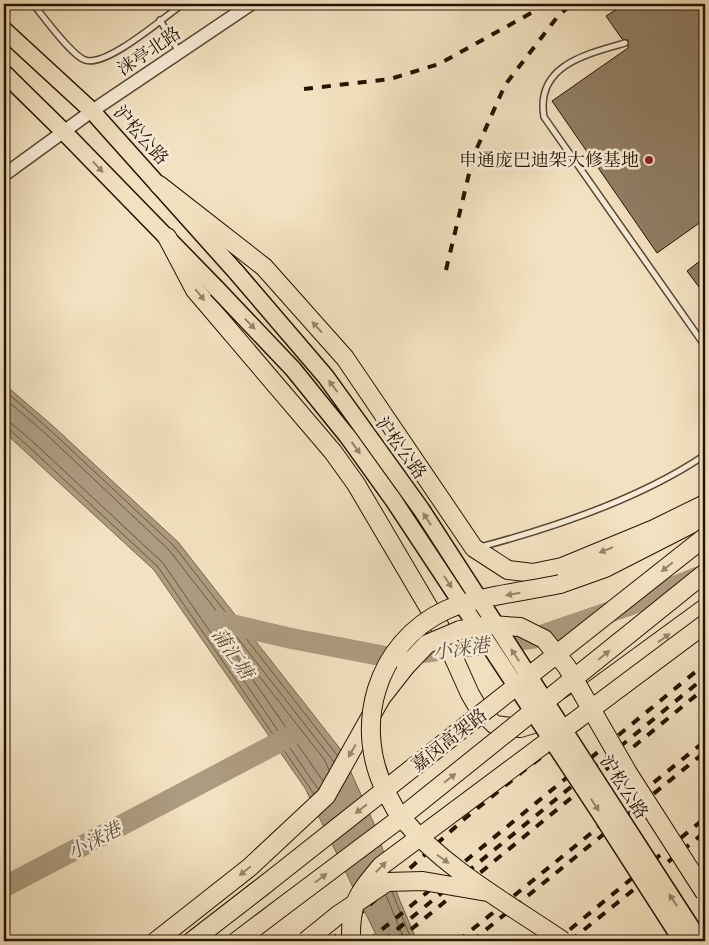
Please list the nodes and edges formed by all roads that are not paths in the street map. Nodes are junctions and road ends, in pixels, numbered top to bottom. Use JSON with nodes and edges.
{"nodes":[{"id":1,"x":32,"y":4,"type":"edge"},
{"id":2,"x":183,"y":4,"type":"edge"},
{"id":3,"x":251,"y":4,"type":"edge"},
{"id":4,"x":160,"y":20,"type":"junction"},
{"id":5,"x":4,"y":30,"type":"edge"},
{"id":6,"x":625,"y":43,"type":"dead end"},
{"id":7,"x":179,"y":53,"type":"junction"},
{"id":8,"x":4,"y":73,"type":"edge"},
{"id":9,"x":92,"y":111,"type":"junction"},
{"id":10,"x":64,"y":132,"type":"junction"},
{"id":11,"x":4,"y":176,"type":"edge"},
{"id":12,"x":159,"y":185,"type":"junction"},
{"id":13,"x":167,"y":237,"type":"junction"},
{"id":14,"x":705,"y":346,"type":"edge"},
{"id":15,"x":705,"y":455,"type":"edge"},
{"id":16,"x":703,"y":510,"type":"edge"},
{"id":17,"x":705,"y":537,"type":"edge"},
{"id":18,"x":474,"y":548,"type":"junction"},
{"id":19,"x":705,"y":573,"type":"edge"},
{"id":20,"x":705,"y":608,"type":"edge"},
{"id":21,"x":705,"y":624,"type":"edge"},
{"id":22,"x":492,"y":893,"type":"junction"},
{"id":23,"x":705,"y":894,"type":"edge"},
{"id":24,"x":156,"y":941,"type":"edge"},
{"id":25,"x":192,"y":941,"type":"edge"},
{"id":26,"x":236,"y":941,"type":"edge"},
{"id":27,"x":306,"y":941,"type":"edge"},
{"id":28,"x":351,"y":941,"type":"edge"},
{"id":29,"x":563,"y":941,"type":"edge"},
{"id":30,"x":682,"y":941,"type":"edge"},
{"id":31,"x":700,"y":941,"type":"edge"}],
"edges":[{"from":1,"to":4,"type":"lane"},
{"from":2,"to":4,"type":"lane"},
{"from":3,"to":7,"type":"street","name":"涞亭北路"},
{"from":4,"to":7,"type":"lane"},
{"from":5,"to":9,"type":"main road","name":"沪松公路"},
{"from":6,"to":14,"type":"lane"},
{"from":7,"to":9,"type":"street","name":"涞亭北路"},
{"from":8,"to":10,"type":"main road","name":"沪松公路"},
{"from":9,"to":10,"type":"street","name":"涞亭北路"},
{"from":9,"to":12,"type":"main road","name":"沪松公路"},
{"from":10,"to":11,"type":"street","name":"涞亭北路"},
{"from":10,"to":13,"type":"main road","name":"沪松公路","one_way":true},
{"from":18,"to":12,"type":"highway","one_way":true},
{"from":31,"to":12,"type":"main road","name":"沪松公路","one_way":true,"bridge":true},
{"from":13,"to":20,"type":"highway","one_way":true},
{"from":13,"to":30,"type":"main road","name":"沪松公路","one_way":true,"bridge":true},
{"from":15,"to":18,"type":"lane"},
{"from":16,"to":18,"type":"highway","one_way":true},
{"from":16,"to":22,"type":"highway","one_way":true,"bridge":true},
{"from":17,"to":25,"type":"highway","name":"嘉闵高架路","one_way":true,"bridge":true},
{"from":26,"to":19,"type":"highway","name":"嘉闵高架路","one_way":true,"bridge":true},
{"from":28,"to":21,"type":"highway","one_way":true,"bridge":true},
{"from":22,"to":27,"type":"highway","bridge":true},
{"from":22,"to":29,"type":"highway","bridge":true},
{"from":23,"to":24,"type":"highway","one_way":true,"bridge":true}]}
